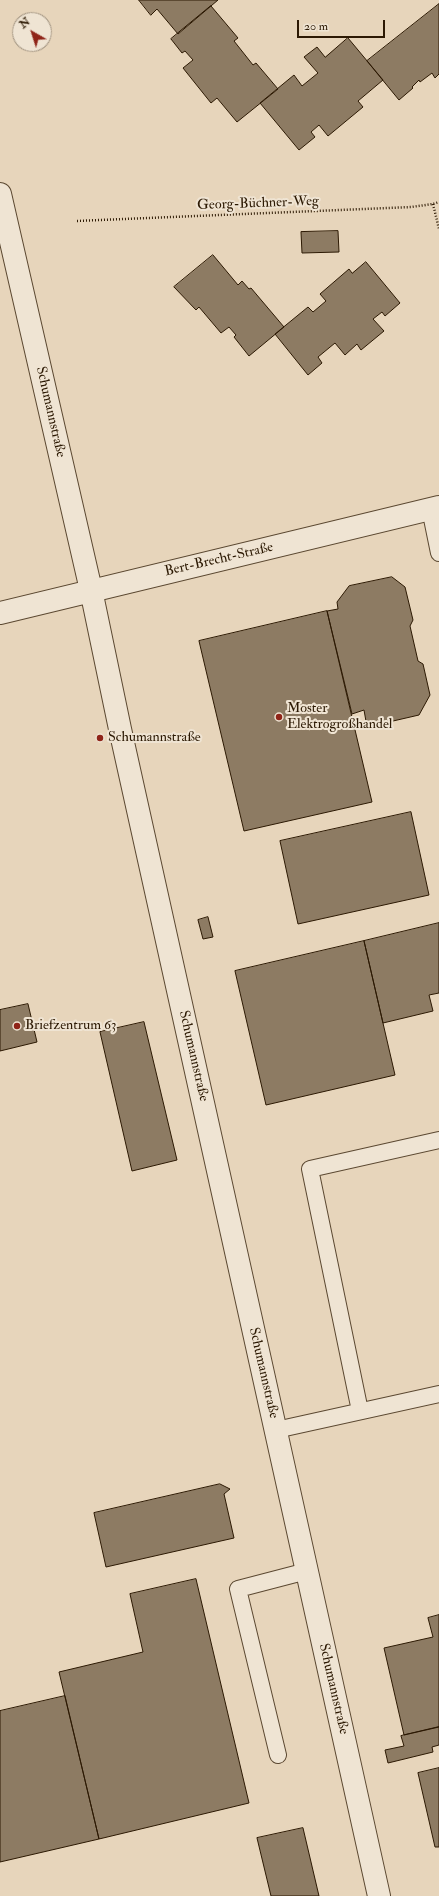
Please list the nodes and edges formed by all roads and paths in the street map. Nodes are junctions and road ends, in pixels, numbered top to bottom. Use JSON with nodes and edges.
{"nodes":[{"id":1,"x":0,"y":194,"type":"edge"},
{"id":2,"x":439,"y":202,"type":"edge"},
{"id":3,"x":434,"y":204,"type":"junction"},
{"id":4,"x":77,"y":221,"type":"dead end"},
{"id":5,"x":439,"y":229,"type":"edge"},
{"id":6,"x":434,"y":508,"type":"edge"},
{"id":7,"x":439,"y":553,"type":"edge"},
{"id":8,"x":91,"y":590,"type":"junction"},
{"id":9,"x":0,"y":613,"type":"edge"},
{"id":10,"x":439,"y":1140,"type":"edge"},
{"id":11,"x":439,"y":1394,"type":"edge"},
{"id":12,"x":360,"y":1411,"type":"junction"},
{"id":13,"x":276,"y":1430,"type":"junction"},
{"id":14,"x":307,"y":1570,"type":"junction"},
{"id":15,"x":278,"y":1755,"type":"dead end"},
{"id":16,"x":379,"y":1896,"type":"edge"}],
"edges":[{"from":1,"to":8,"type":"street","name":"Schumannstraße"},
{"from":2,"to":3,"type":"path","name":"Georg-Büchner-Weg"},
{"from":3,"to":4,"type":"path","name":"Georg-Büchner-Weg"},
{"from":3,"to":5,"type":"path"},
{"from":6,"to":7,"type":"lane"},
{"from":6,"to":8,"type":"street","name":"Bert-Brecht-Straße"},
{"from":8,"to":9,"type":"street","name":"Bert-Brecht-Straße"},
{"from":8,"to":13,"type":"street","name":"Schumannstraße"},
{"from":10,"to":12,"type":"lane"},
{"from":11,"to":12,"type":"lane"},
{"from":12,"to":13,"type":"lane"},
{"from":13,"to":14,"type":"street","name":"Schumannstraße"},
{"from":14,"to":15,"type":"lane"},
{"from":14,"to":16,"type":"street","name":"Schumannstraße"}]}
